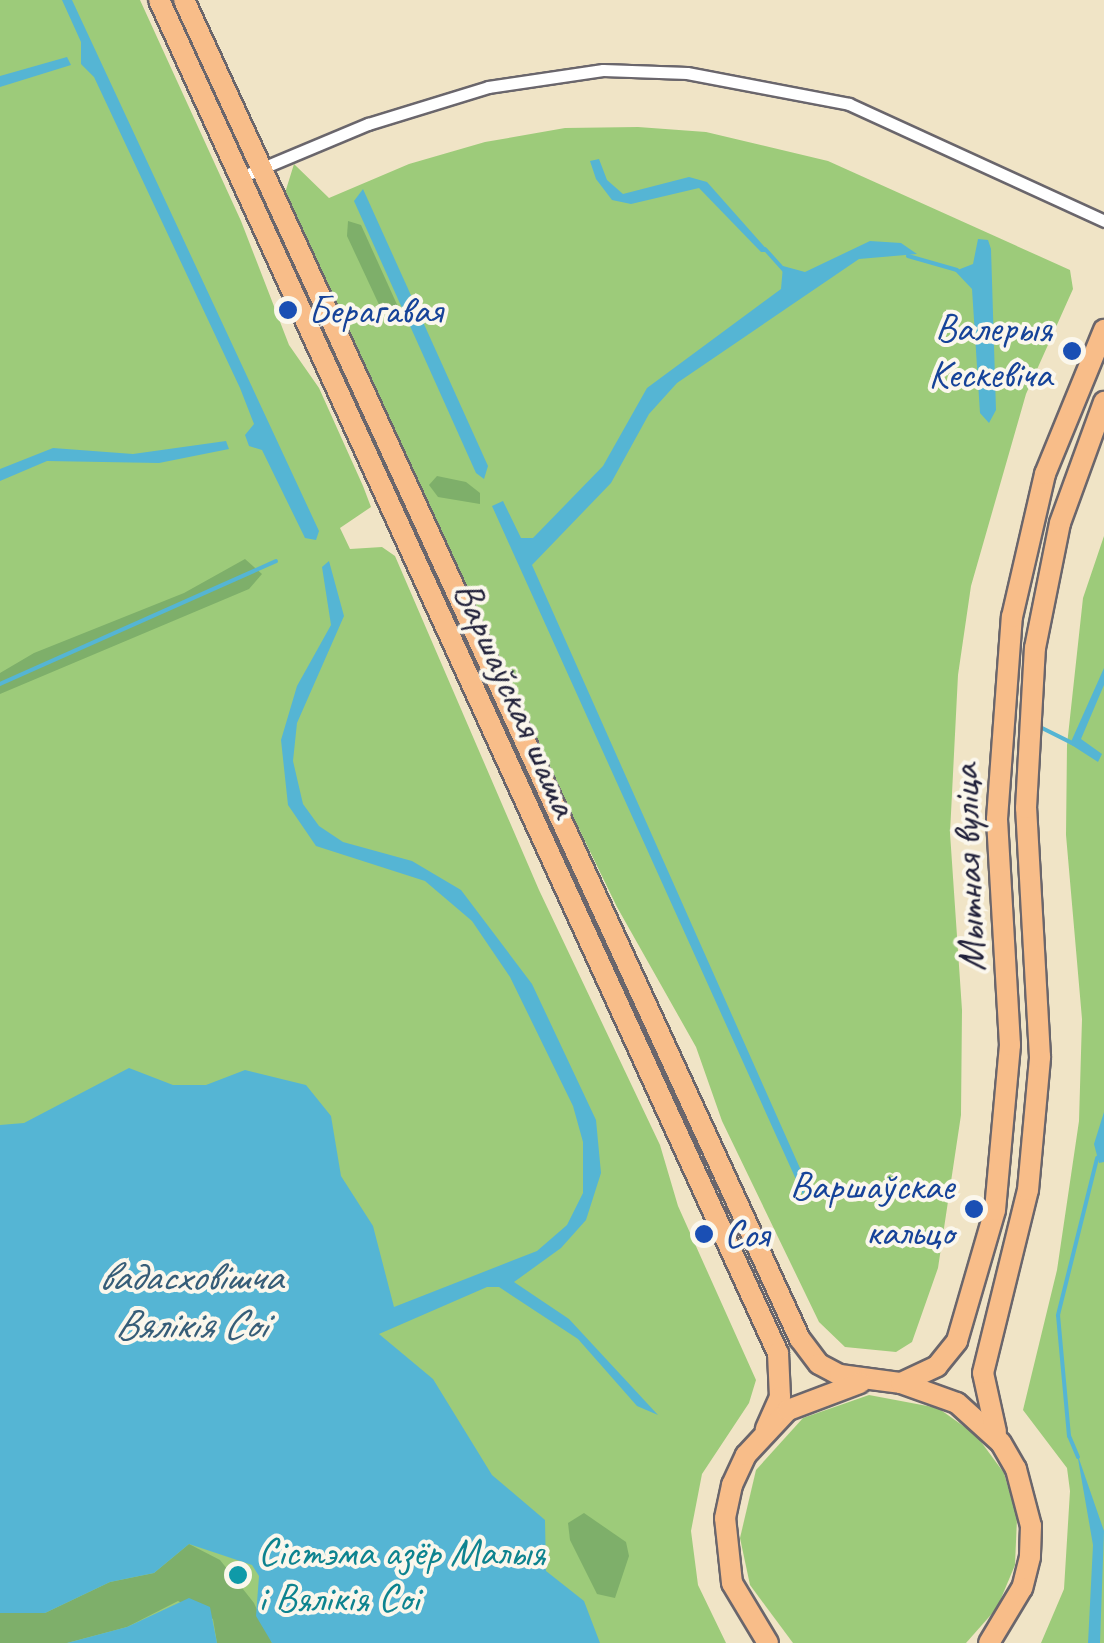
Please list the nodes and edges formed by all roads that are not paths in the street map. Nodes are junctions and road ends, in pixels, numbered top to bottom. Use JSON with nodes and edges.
{"nodes":[{"id":1,"x":159,"y":0,"type":"edge"},
{"id":2,"x":184,"y":0,"type":"edge"},
{"id":3,"x":261,"y":168,"type":"junction"},
{"id":4,"x":240,"y":177,"type":"junction"},
{"id":5,"x":1104,"y":221,"type":"edge"},
{"id":6,"x":1104,"y":330,"type":"edge"},
{"id":7,"x":1104,"y":402,"type":"edge"},
{"id":8,"x":872,"y":1381,"type":"junction"},
{"id":9,"x":901,"y":1383,"type":"junction"},
{"id":10,"x":766,"y":1429,"type":"junction"},
{"id":11,"x":1001,"y":1443,"type":"junction"},
{"id":12,"x":767,"y":1642,"type":"edge"},
{"id":13,"x":988,"y":1642,"type":"edge"}],
"edges":[{"from":1,"to":4,"type":"highway","name":"Варшаўская шаша"},
{"from":2,"to":3,"type":"highway","name":"Варшаўская шаша"},
{"from":3,"to":4,"type":"street"},
{"from":3,"to":5,"type":"street"},
{"from":3,"to":8,"type":"highway","name":"Варшаўская шаша"},
{"from":4,"to":10,"type":"highway","name":"Варшаўская шаша"},
{"from":6,"to":9,"type":"highway","name":"Мытная вуліца"},
{"from":7,"to":11,"type":"highway","name":"Мытная вуліца"},
{"from":8,"to":9,"type":"highway","name":"Варшаўская шаша"},
{"from":8,"to":10,"type":"highway","name":"Варшаўская шаша"},
{"from":9,"to":11,"type":"highway","name":"Варшаўская шаша"},
{"from":10,"to":12,"type":"highway","name":"Варшаўская шаша"},
{"from":11,"to":13,"type":"highway","name":"Варшаўская шаша"}]}
